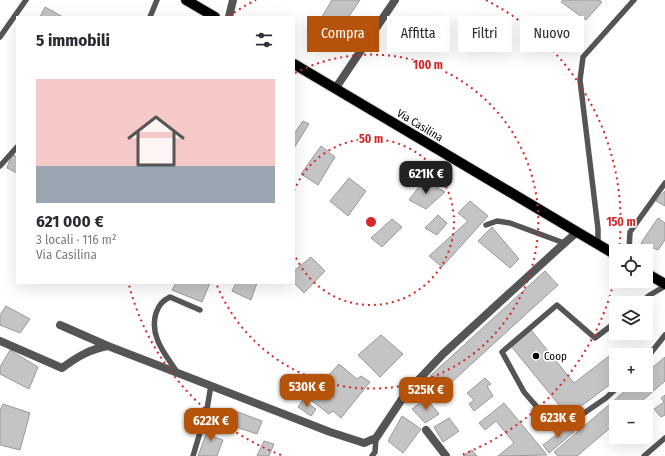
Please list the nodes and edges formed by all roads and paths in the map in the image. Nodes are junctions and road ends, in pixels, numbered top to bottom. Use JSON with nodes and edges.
{"nodes":[{"id":1,"x":26,"y":0,"type":"edge"},
{"id":2,"x":157,"y":0,"type":"edge"},
{"id":3,"x":186,"y":0,"type":"edge"},
{"id":4,"x":234,"y":0,"type":"edge"},
{"id":5,"x":395,"y":0,"type":"edge"},
{"id":6,"x":634,"y":0,"type":"edge"},
{"id":7,"x":150,"y":16,"type":"edge"},
{"id":8,"x":213,"y":16,"type":"edge"},
{"id":9,"x":229,"y":16,"type":"edge"},
{"id":10,"x":0,"y":37,"type":"edge"},
{"id":11,"x":295,"y":65,"type":"edge"},
{"id":12,"x":335,"y":89,"type":"junction"},
{"id":13,"x":16,"y":148,"type":"edge"},
{"id":14,"x":0,"y":166,"type":"edge"},
{"id":15,"x":665,"y":183,"type":"edge"},
{"id":16,"x":486,"y":225,"type":"dead end"},
{"id":17,"x":577,"y":232,"type":"junction"},
{"id":18,"x":564,"y":244,"type":"junction"},
{"id":19,"x":598,"y":244,"type":"junction"},
{"id":20,"x":629,"y":244,"type":"edge"},
{"id":21,"x":609,"y":251,"type":"edge"},
{"id":22,"x":653,"y":277,"type":"edge"},
{"id":23,"x":665,"y":285,"type":"edge"},
{"id":24,"x":649,"y":296,"type":"edge"},
{"id":25,"x":200,"y":310,"type":"dead end"},
{"id":26,"x":60,"y":325,"type":"dead end"},
{"id":27,"x":609,"y":327,"type":"edge"},
{"id":28,"x":665,"y":335,"type":"edge"},
{"id":29,"x":0,"y":341,"type":"edge"},
{"id":30,"x":108,"y":346,"type":"junction"},
{"id":31,"x":653,"y":350,"type":"edge"},
{"id":32,"x":178,"y":373,"type":"junction"},
{"id":33,"x":211,"y":385,"type":"junction"},
{"id":34,"x":612,"y":392,"type":"edge"},
{"id":35,"x":426,"y":430,"type":"dead end"},
{"id":36,"x":376,"y":438,"type":"junction"},
{"id":37,"x":665,"y":438,"type":"edge"},
{"id":38,"x":193,"y":456,"type":"edge"},
{"id":39,"x":372,"y":456,"type":"edge"},
{"id":40,"x":444,"y":456,"type":"edge"},
{"id":41,"x":644,"y":456,"type":"edge"}],
"edges":[{"from":1,"to":10,"type":"lane"},
{"from":2,"to":7,"type":"lane"},
{"from":3,"to":8,"type":"main road"},
{"from":4,"to":9,"type":"street"},
{"from":5,"to":12,"type":"street"},
{"from":6,"to":19,"type":"lane"},
{"from":11,"to":12,"type":"main road","name":"Via Casilina"},
{"from":12,"to":17,"type":"main road","name":"Via Casilina"},
{"from":13,"to":14,"type":"lane"},
{"from":15,"to":20,"type":"lane"},
{"from":16,"to":18,"type":"lane"},
{"from":17,"to":18,"type":"street"},
{"from":17,"to":19,"type":"main road","name":"Via Casilina"},
{"from":18,"to":36,"type":"street"},
{"from":19,"to":21,"type":"main road","name":"Via Casilina"},
{"from":22,"to":23,"type":"main road"},
{"from":23,"to":24,"type":"lane"},
{"from":25,"to":32,"type":"lane"},
{"from":26,"to":30,"type":"street"},
{"from":27,"to":34,"type":"lane"},
{"from":28,"to":31,"type":"lane"},
{"from":29,"to":30,"type":"street"},
{"from":30,"to":32,"type":"street"},
{"from":32,"to":33,"type":"street"},
{"from":33,"to":36,"type":"street"},
{"from":33,"to":38,"type":"lane"},
{"from":35,"to":40,"type":"street"},
{"from":36,"to":39,"type":"lane"},
{"from":37,"to":41,"type":"lane"}]}
